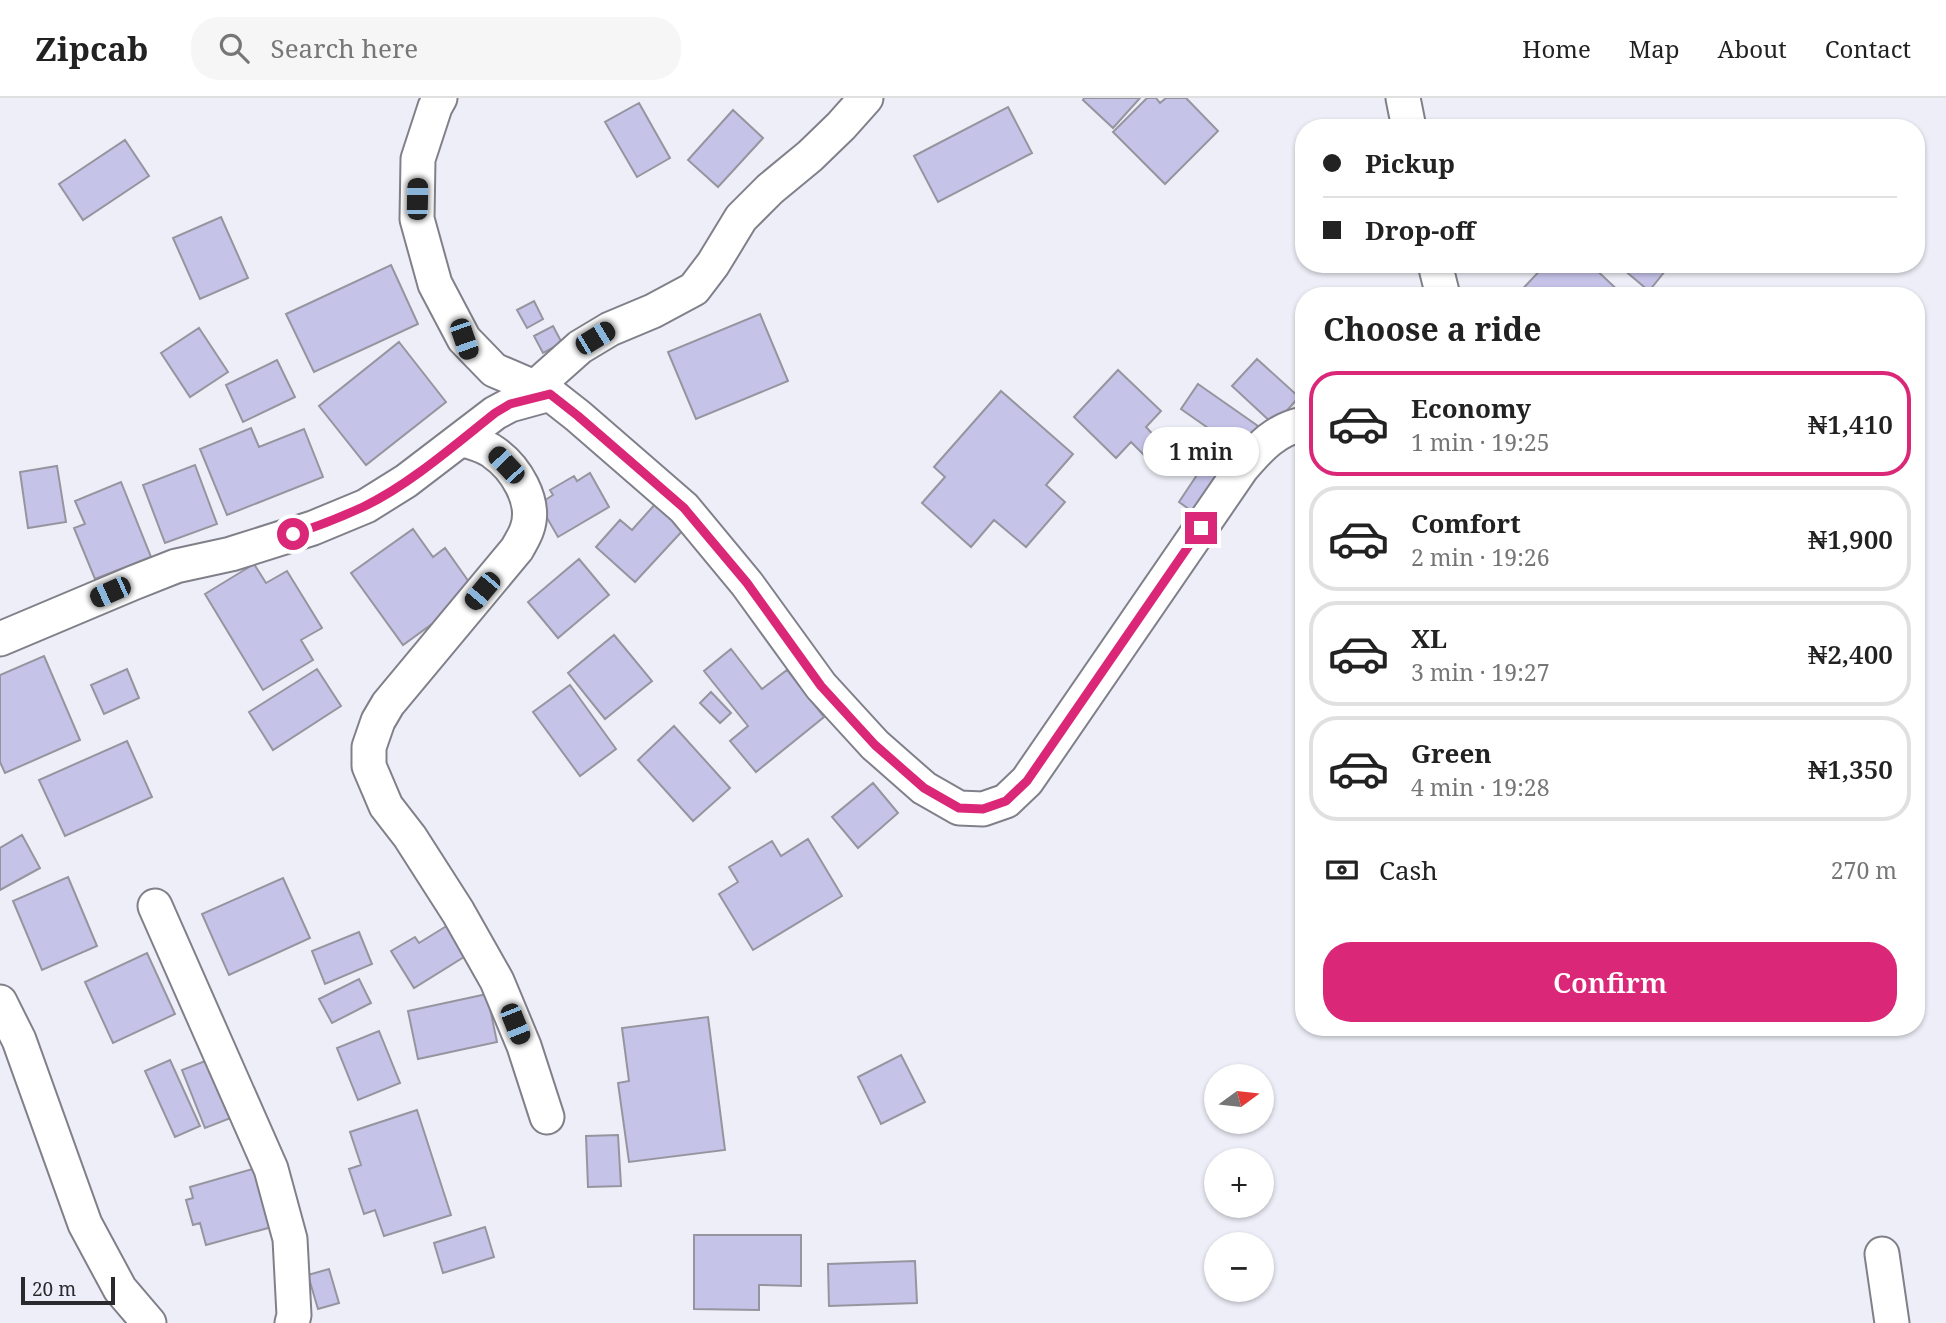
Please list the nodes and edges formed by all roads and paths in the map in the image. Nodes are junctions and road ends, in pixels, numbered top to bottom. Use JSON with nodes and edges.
{"nodes":[{"id":1,"x":440,"y":98,"type":"edge"},
{"id":2,"x":866,"y":98,"type":"edge"},
{"id":3,"x":1403,"y":98,"type":"edge"},
{"id":4,"x":1407,"y":119,"type":"edge"},
{"id":5,"x":464,"y":339,"type":"junction"},
{"id":6,"x":542,"y":391,"type":"junction"},
{"id":7,"x":1295,"y":426,"type":"edge"},
{"id":8,"x":470,"y":433,"type":"junction"},
{"id":9,"x":0,"y":639,"type":"edge"},
{"id":10,"x":155,"y":906,"type":"dead end"},
{"id":11,"x":0,"y":1002,"type":"edge"},
{"id":12,"x":547,"y":1117,"type":"dead end"},
{"id":13,"x":1882,"y":1254,"type":"dead end"},
{"id":14,"x":149,"y":1323,"type":"edge"},
{"id":15,"x":292,"y":1323,"type":"edge"},
{"id":16,"x":1892,"y":1323,"type":"edge"}],
"edges":[{"from":1,"to":5,"type":"street"},
{"from":2,"to":6,"type":"street"},
{"from":3,"to":4,"type":"street"},
{"from":5,"to":6,"type":"street"},
{"from":5,"to":8,"type":"street"},
{"from":6,"to":7,"type":"street"},
{"from":6,"to":8,"type":"street"},
{"from":8,"to":9,"type":"street"},
{"from":8,"to":12,"type":"street"},
{"from":10,"to":15,"type":"street"},
{"from":11,"to":14,"type":"street"},
{"from":13,"to":16,"type":"street"}]}
